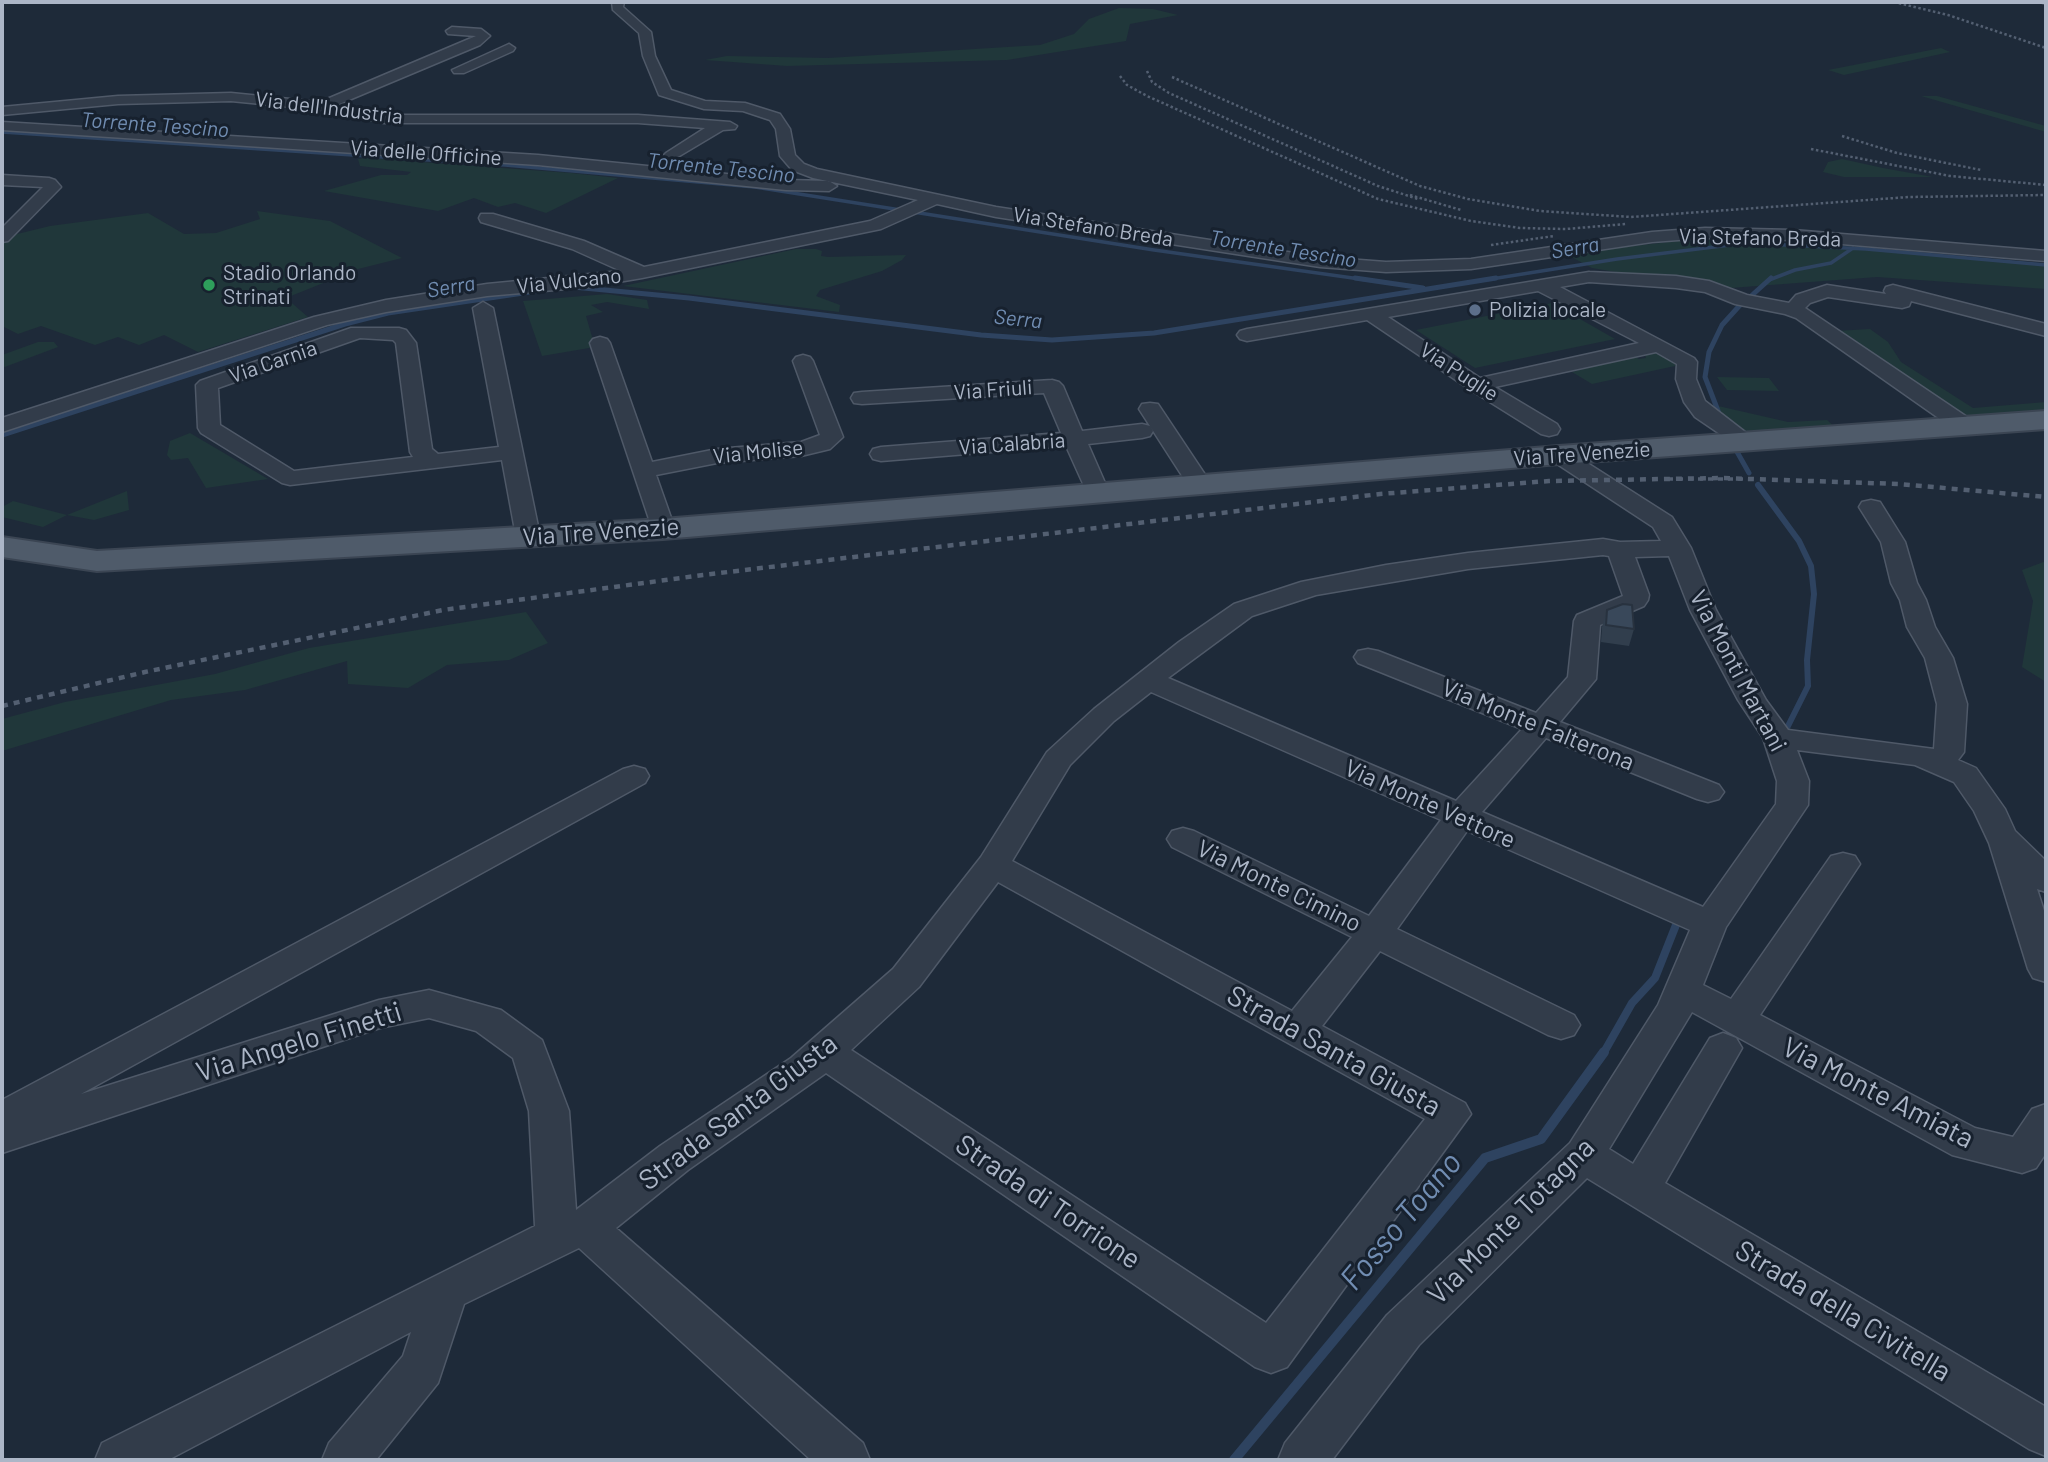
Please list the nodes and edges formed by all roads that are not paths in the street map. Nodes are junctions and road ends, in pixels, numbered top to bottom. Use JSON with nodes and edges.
{"nodes":[{"id":1,"x":618,"y":2,"type":"edge"},
{"id":2,"x":452,"y":31,"type":"dead end"},
{"id":3,"x":509,"y":48,"type":"dead end"},
{"id":4,"x":447,"y":75,"type":"dead end"},
{"id":5,"x":384,"y":103,"type":"dead end"},
{"id":6,"x":322,"y":106,"type":"junction"},
{"id":7,"x":2,"y":111,"type":"edge"},
{"id":8,"x":360,"y":113,"type":"junction"},
{"id":9,"x":384,"y":119,"type":"junction"},
{"id":10,"x":618,"y":119,"type":"junction"},
{"id":11,"x":721,"y":125,"type":"junction"},
{"id":12,"x":2,"y":126,"type":"edge"},
{"id":13,"x":783,"y":130,"type":"junction"},
{"id":14,"x":601,"y":132,"type":"dead end"},
{"id":15,"x":334,"y":147,"type":"junction"},
{"id":16,"x":671,"y":156,"type":"dead end"},
{"id":17,"x":2,"y":180,"type":"edge"},
{"id":18,"x":850,"y":183,"type":"junction"},
{"id":19,"x":929,"y":202,"type":"junction"},
{"id":20,"x":487,"y":218,"type":"dead end"},
{"id":21,"x":2,"y":237,"type":"edge"},
{"id":22,"x":2046,"y":256,"type":"edge"},
{"id":23,"x":642,"y":273,"type":"junction"},
{"id":24,"x":1541,"y":285,"type":"junction"},
{"id":25,"x":483,"y":308,"type":"dead end"},
{"id":26,"x":1793,"y":310,"type":"junction"},
{"id":27,"x":1371,"y":314,"type":"junction"},
{"id":28,"x":2046,"y":330,"type":"edge"},
{"id":29,"x":1247,"y":335,"type":"dead end"},
{"id":30,"x":600,"y":343,"type":"dead end"},
{"id":31,"x":1658,"y":345,"type":"junction"},
{"id":32,"x":803,"y":361,"type":"dead end"},
{"id":33,"x":1476,"y":385,"type":"junction"},
{"id":34,"x":862,"y":398,"type":"dead end"},
{"id":35,"x":1150,"y":409,"type":"dead end"},
{"id":36,"x":2046,"y":421,"type":"edge"},
{"id":37,"x":2,"y":425,"type":"edge"},
{"id":38,"x":1965,"y":426,"type":"junction"},
{"id":39,"x":1142,"y":431,"type":"dead end"},
{"id":40,"x":1073,"y":439,"type":"junction"},
{"id":41,"x":1554,"y":442,"type":"junction"},
{"id":42,"x":1747,"y":442,"type":"junction"},
{"id":43,"x":512,"y":453,"type":"junction"},
{"id":44,"x":881,"y":454,"type":"dead end"},
{"id":45,"x":432,"y":460,"type":"junction"},
{"id":46,"x":644,"y":471,"type":"junction"},
{"id":47,"x":1200,"y":485,"type":"junction"},
{"id":48,"x":1097,"y":492,"type":"junction"},
{"id":49,"x":1871,"y":507,"type":"dead end"},
{"id":50,"x":663,"y":528,"type":"junction"},
{"id":51,"x":528,"y":536,"type":"junction"},
{"id":52,"x":2,"y":547,"type":"edge"},
{"id":53,"x":1678,"y":548,"type":"junction"},
{"id":54,"x":1620,"y":550,"type":"junction"},
{"id":55,"x":1368,"y":657,"type":"dead end"},
{"id":56,"x":1150,"y":681,"type":"junction"},
{"id":57,"x":1542,"y":726,"type":"junction"},
{"id":58,"x":1778,"y":738,"type":"junction"},
{"id":59,"x":1938,"y":763,"type":"junction"},
{"id":60,"x":634,"y":776,"type":"dead end"},
{"id":61,"x":1708,"y":792,"type":"dead end"},
{"id":62,"x":1460,"y":817,"type":"junction"},
{"id":63,"x":2002,"y":837,"type":"junction"},
{"id":64,"x":1184,"y":839,"type":"dead end"},
{"id":65,"x":1843,"y":864,"type":"dead end"},
{"id":66,"x":993,"y":865,"type":"junction"},
{"id":67,"x":2046,"y":880,"type":"edge"},
{"id":68,"x":1710,"y":924,"type":"junction"},
{"id":69,"x":1375,"y":933,"type":"junction"},
{"id":70,"x":2046,"y":969,"type":"edge"},
{"id":71,"x":1682,"y":990,"type":"junction"},
{"id":72,"x":1561,"y":1025,"type":"dead end"},
{"id":73,"x":1298,"y":1030,"type":"junction"},
{"id":74,"x":1730,"y":1033,"type":"junction"},
{"id":75,"x":824,"y":1052,"type":"junction"},
{"id":76,"x":2,"y":1119,"type":"edge"},
{"id":77,"x":2046,"y":1120,"type":"edge"},
{"id":78,"x":2,"y":1136,"type":"edge"},
{"id":79,"x":1584,"y":1155,"type":"junction"},
{"id":80,"x":1640,"y":1189,"type":"junction"},
{"id":81,"x":572,"y":1231,"type":"junction"},
{"id":82,"x":446,"y":1291,"type":"junction"},
{"id":83,"x":1271,"y":1352,"type":"joint"},
{"id":84,"x":2046,"y":1433,"type":"edge"},
{"id":85,"x":119,"y":1460,"type":"edge"},
{"id":86,"x":346,"y":1460,"type":"edge"},
{"id":87,"x":846,"y":1460,"type":"edge"},
{"id":88,"x":1302,"y":1460,"type":"edge"}],
"edges":[{"from":1,"to":13,"type":"street"},
{"from":2,"to":6,"type":"street"},
{"from":3,"to":4,"type":"street"},
{"from":5,"to":8,"type":"street"},
{"from":6,"to":7,"type":"street","name":"Via dell'Industria"},
{"from":6,"to":8,"type":"street","name":"Via dell'Industria"},
{"from":8,"to":9,"type":"street","name":"Via dell'Industria"},
{"from":9,"to":10,"type":"street","name":"Via dell'Industria"},
{"from":9,"to":15,"type":"street"},
{"from":10,"to":11,"type":"street","name":"Via dell'Industria"},
{"from":10,"to":14,"type":"street"},
{"from":11,"to":13,"type":"street","name":"Via dell'Industria"},
{"from":11,"to":16,"type":"street"},
{"from":12,"to":15,"type":"street","name":"Via delle Officine"},
{"from":13,"to":18,"type":"street"},
{"from":15,"to":18,"type":"street","name":"Via delle Officine"},
{"from":17,"to":21,"type":"street"},
{"from":18,"to":19,"type":"street","name":"Via Stefano Breda"},
{"from":19,"to":22,"type":"street","name":"Via Stefano Breda"},
{"from":19,"to":23,"type":"street","name":"Via Vulcano"},
{"from":20,"to":23,"type":"street"},
{"from":23,"to":37,"type":"street","name":"Via Vulcano"},
{"from":24,"to":26,"type":"street"},
{"from":24,"to":27,"type":"street","name":"Via Puglie"},
{"from":24,"to":31,"type":"street"},
{"from":25,"to":43,"type":"street"},
{"from":26,"to":28,"type":"street"},
{"from":26,"to":38,"type":"street"},
{"from":27,"to":29,"type":"street","name":"Via Puglie"},
{"from":27,"to":33,"type":"street","name":"Via Puglie"},
{"from":30,"to":46,"type":"street"},
{"from":31,"to":33,"type":"street"},
{"from":31,"to":42,"type":"street"},
{"from":32,"to":46,"type":"street","name":"Via Molise"},
{"from":33,"to":41,"type":"street","name":"Via Puglie"},
{"from":34,"to":40,"type":"street","name":"Via Friuli"},
{"from":35,"to":47,"type":"street"},
{"from":36,"to":38,"type":"main road","name":"Via Tre Venezie"},
{"from":38,"to":42,"type":"main road","name":"Via Tre Venezie"},
{"from":39,"to":40,"type":"street","name":"Via Calabria"},
{"from":40,"to":44,"type":"street","name":"Via Calabria"},
{"from":40,"to":48,"type":"street","name":"Via Friuli"},
{"from":41,"to":42,"type":"main road","name":"Via Tre Venezie"},
{"from":41,"to":47,"type":"main road","name":"Via Tre Venezie"},
{"from":41,"to":53,"type":"street","name":"Via Monti Martani"},
{"from":43,"to":45,"type":"street","name":"Via Carnia"},
{"from":43,"to":51,"type":"street"},
{"from":45,"to":45,"type":"street","name":"Via Carnia"},
{"from":46,"to":50,"type":"street"},
{"from":47,"to":48,"type":"main road","name":"Via Tre Venezie"},
{"from":48,"to":50,"type":"main road","name":"Via Tre Venezie"},
{"from":49,"to":59,"type":"street"},
{"from":50,"to":51,"type":"main road","name":"Via Tre Venezie"},
{"from":51,"to":52,"type":"main road","name":"Via Tre Venezie"},
{"from":53,"to":54,"type":"street","name":"Strada Santa Giusta"},
{"from":53,"to":58,"type":"street","name":"Via Monti Martani"},
{"from":54,"to":56,"type":"street","name":"Strada Santa Giusta"},
{"from":54,"to":57,"type":"street","name":"Via Monte Cimino"},
{"from":55,"to":57,"type":"street","name":"Via Monte Falterona"},
{"from":56,"to":62,"type":"street","name":"Via Monte Vettore"},
{"from":56,"to":66,"type":"street","name":"Strada Santa Giusta"},
{"from":57,"to":61,"type":"street","name":"Via Monte Falterona"},
{"from":57,"to":62,"type":"street","name":"Via Monte Cimino"},
{"from":58,"to":59,"type":"street"},
{"from":58,"to":68,"type":"street","name":"Via Monti Martani"},
{"from":59,"to":63,"type":"street"},
{"from":60,"to":76,"type":"street","name":"Via Angelo Finetti"},
{"from":62,"to":68,"type":"street","name":"Via Monte Vettore"},
{"from":62,"to":69,"type":"street","name":"Via Monte Cimino"},
{"from":63,"to":67,"type":"street"},
{"from":63,"to":70,"type":"street"},
{"from":64,"to":69,"type":"street","name":"Via Monte Cimino"},
{"from":65,"to":74,"type":"street"},
{"from":66,"to":73,"type":"street","name":"Strada Santa Giusta"},
{"from":66,"to":75,"type":"street","name":"Strada Santa Giusta"},
{"from":68,"to":71,"type":"street","name":"Via Monte Totagna"},
{"from":69,"to":72,"type":"street","name":"Via Monte Cimino"},
{"from":69,"to":73,"type":"street","name":"Via Monte Cimino"},
{"from":71,"to":74,"type":"street","name":"Via Monte Amiata"},
{"from":71,"to":79,"type":"street","name":"Via Monte Totagna"},
{"from":73,"to":83,"type":"street","name":"Strada Santa Giusta"},
{"from":74,"to":77,"type":"street","name":"Via Monte Amiata"},
{"from":74,"to":80,"type":"street"},
{"from":75,"to":81,"type":"street","name":"Strada Santa Giusta"},
{"from":75,"to":83,"type":"street","name":"Strada di Torrione"},
{"from":78,"to":81,"type":"street","name":"Via Angelo Finetti"},
{"from":79,"to":80,"type":"street","name":"Strada della Civitella"},
{"from":79,"to":88,"type":"street","name":"Via Monte Totagna"},
{"from":80,"to":84,"type":"street","name":"Strada della Civitella"},
{"from":81,"to":82,"type":"street","name":"Strada Santa Giusta"},
{"from":81,"to":87,"type":"street"},
{"from":82,"to":85,"type":"street","name":"Strada Santa Giusta"},
{"from":82,"to":86,"type":"street"}]}
